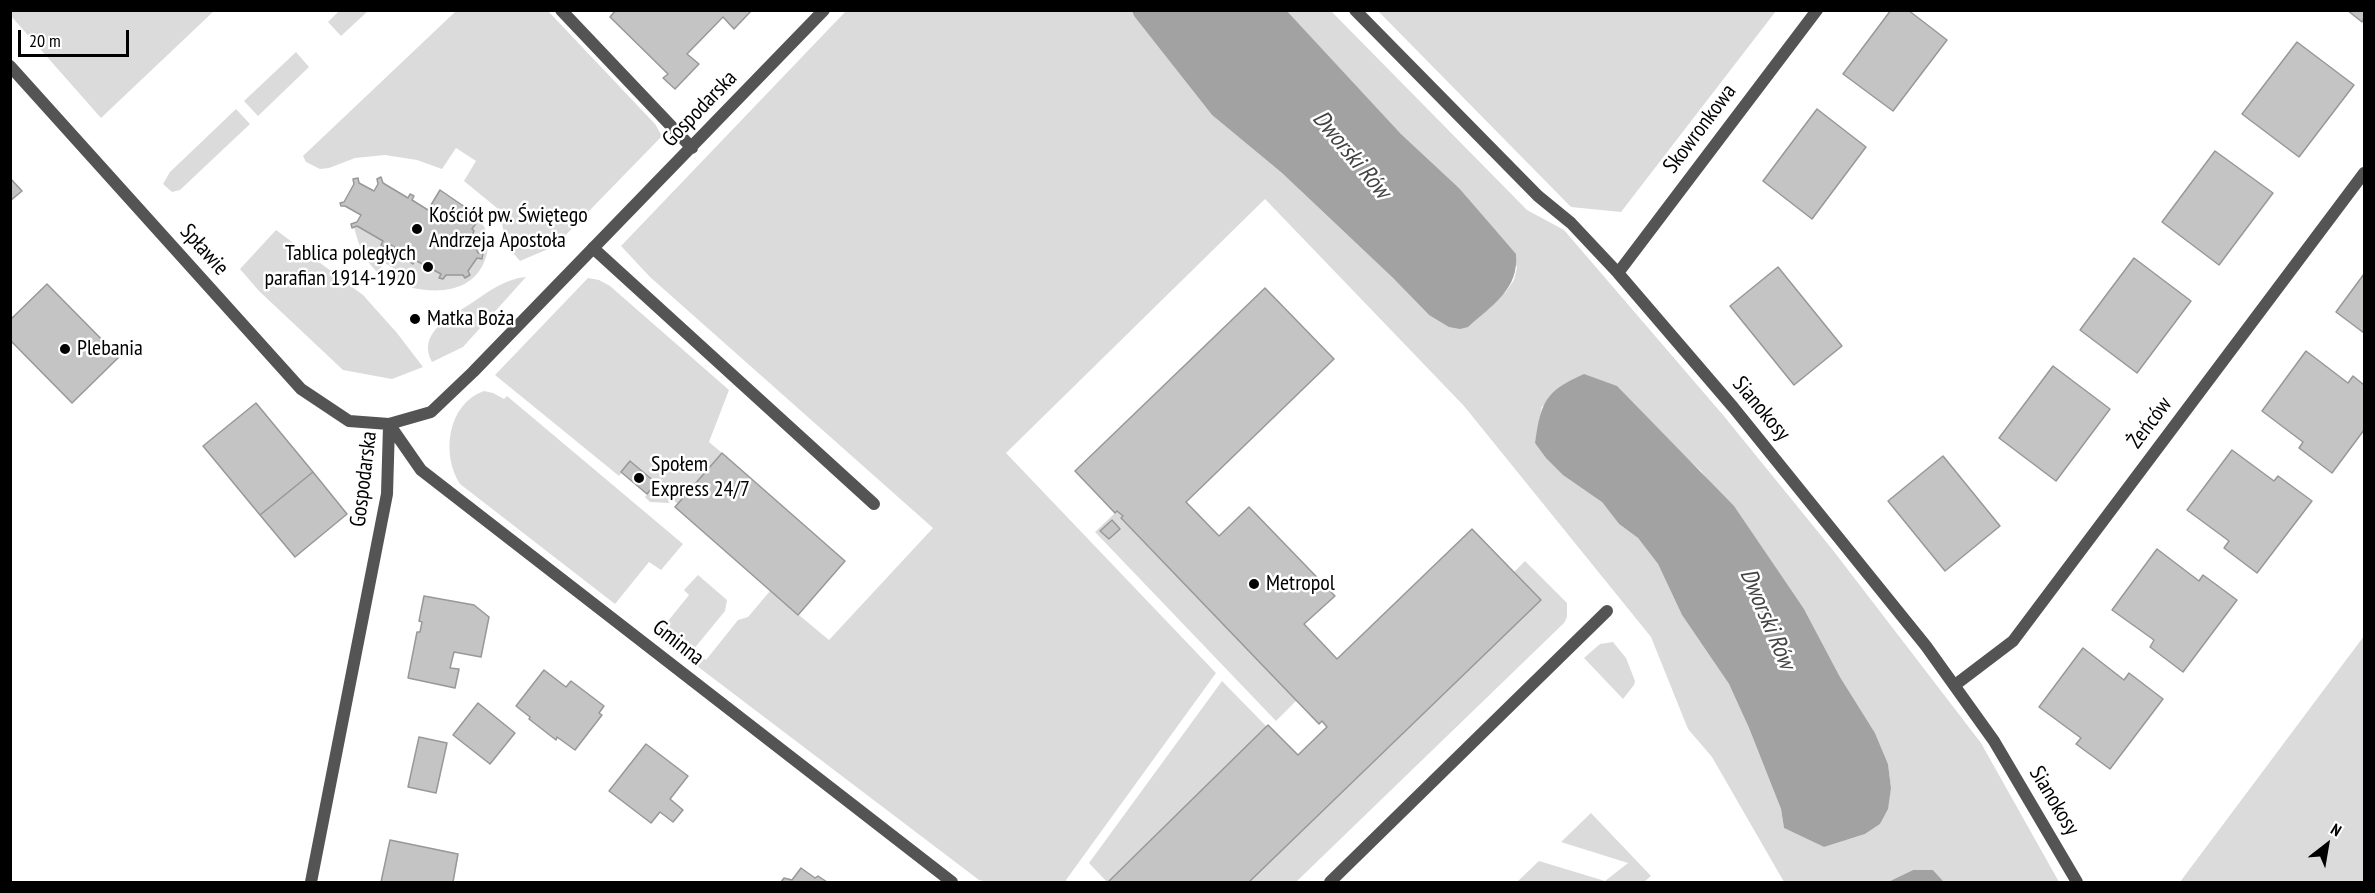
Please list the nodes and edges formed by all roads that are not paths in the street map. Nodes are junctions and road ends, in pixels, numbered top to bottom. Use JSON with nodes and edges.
{"nodes":[{"id":1,"x":561,"y":10,"type":"edge"},
{"id":2,"x":824,"y":10,"type":"edge"},
{"id":3,"x":1355,"y":10,"type":"edge"},
{"id":4,"x":1816,"y":10,"type":"edge"},
{"id":5,"x":10,"y":66,"type":"edge"},
{"id":6,"x":692,"y":148,"type":"junction"},
{"id":7,"x":2364,"y":173,"type":"edge"},
{"id":8,"x":593,"y":248,"type":"junction"},
{"id":9,"x":1618,"y":273,"type":"junction"},
{"id":10,"x":389,"y":424,"type":"junction"},
{"id":11,"x":874,"y":504,"type":"dead end"},
{"id":12,"x":1607,"y":611,"type":"dead end"},
{"id":13,"x":1955,"y":686,"type":"junction"},
{"id":14,"x":311,"y":882,"type":"edge"},
{"id":15,"x":952,"y":882,"type":"edge"},
{"id":16,"x":1330,"y":882,"type":"edge"},
{"id":17,"x":2077,"y":882,"type":"edge"}],
"edges":[{"from":1,"to":6,"type":"street"},
{"from":2,"to":6,"type":"street","name":"Gospodarska"},
{"from":3,"to":9,"type":"street","name":"Sianokosy"},
{"from":4,"to":9,"type":"street","name":"Skowronkowa"},
{"from":5,"to":10,"type":"street","name":"Spławie"},
{"from":6,"to":8,"type":"street","name":"Gospodarska"},
{"from":7,"to":13,"type":"street","name":"Żeńców"},
{"from":8,"to":10,"type":"street","name":"Gospodarska"},
{"from":8,"to":11,"type":"street"},
{"from":9,"to":13,"type":"street","name":"Sianokosy"},
{"from":10,"to":14,"type":"street","name":"Gospodarska"},
{"from":10,"to":15,"type":"street","name":"Gminna"},
{"from":12,"to":16,"type":"street"},
{"from":13,"to":17,"type":"street","name":"Sianokosy"}]}
